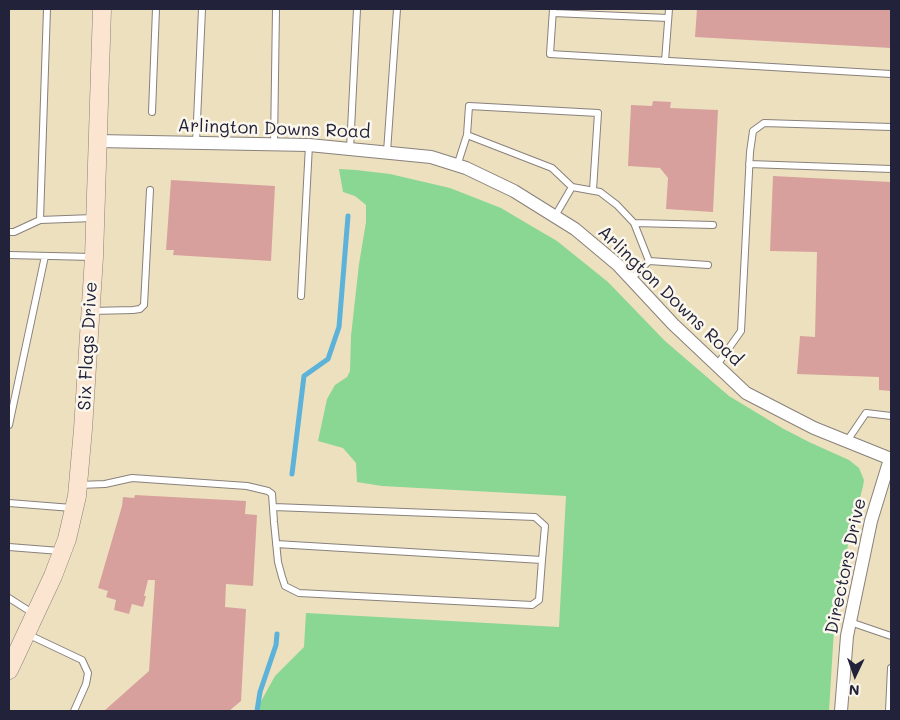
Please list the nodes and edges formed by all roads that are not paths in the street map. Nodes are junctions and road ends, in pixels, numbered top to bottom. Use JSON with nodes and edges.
{"nodes":[{"id":1,"x":47,"y":9,"type":"edge"},
{"id":2,"x":102,"y":9,"type":"edge"},
{"id":3,"x":156,"y":9,"type":"edge"},
{"id":4,"x":202,"y":9,"type":"edge"},
{"id":5,"x":276,"y":9,"type":"edge"},
{"id":6,"x":357,"y":9,"type":"edge"},
{"id":7,"x":398,"y":9,"type":"edge"},
{"id":8,"x":669,"y":9,"type":"edge"},
{"id":9,"x":553,"y":11,"type":"edge"},
{"id":10,"x":668,"y":18,"type":"junction"},
{"id":11,"x":665,"y":61,"type":"junction"},
{"id":12,"x":891,"y":74,"type":"edge"},
{"id":13,"x":152,"y":112,"type":"dead end"},
{"id":14,"x":891,"y":127,"type":"edge"},
{"id":15,"x":467,"y":135,"type":"junction"},
{"id":16,"x":97,"y":141,"type":"junction"},
{"id":17,"x":196,"y":143,"type":"junction"},
{"id":18,"x":274,"y":144,"type":"junction"},
{"id":19,"x":310,"y":145,"type":"junction"},
{"id":20,"x":350,"y":149,"type":"junction"},
{"id":21,"x":387,"y":152,"type":"junction"},
{"id":22,"x":749,"y":164,"type":"junction"},
{"id":23,"x":457,"y":166,"type":"junction"},
{"id":24,"x":891,"y":169,"type":"edge"},
{"id":25,"x":572,"y":187,"type":"junction"},
{"id":26,"x":150,"y":190,"type":"dead end"},
{"id":27,"x":593,"y":190,"type":"junction"},
{"id":28,"x":555,"y":216,"type":"junction"},
{"id":29,"x":94,"y":218,"type":"junction"},
{"id":30,"x":40,"y":220,"type":"junction"},
{"id":31,"x":634,"y":223,"type":"junction"},
{"id":32,"x":712,"y":225,"type":"dead end"},
{"id":33,"x":9,"y":232,"type":"edge"},
{"id":34,"x":9,"y":255,"type":"edge"},
{"id":35,"x":45,"y":256,"type":"junction"},
{"id":36,"x":94,"y":257,"type":"junction"},
{"id":37,"x":648,"y":261,"type":"junction"},
{"id":38,"x":708,"y":265,"type":"dead end"},
{"id":39,"x":631,"y":279,"type":"junction"},
{"id":40,"x":301,"y":296,"type":"dead end"},
{"id":41,"x":90,"y":311,"type":"junction"},
{"id":42,"x":717,"y":365,"type":"junction"},
{"id":43,"x":891,"y":416,"type":"edge"},
{"id":44,"x":9,"y":425,"type":"edge"},
{"id":45,"x":847,"y":442,"type":"junction"},
{"id":46,"x":890,"y":459,"type":"edge"},
{"id":47,"x":78,"y":485,"type":"junction"},
{"id":48,"x":9,"y":504,"type":"edge"},
{"id":49,"x":274,"y":507,"type":"junction"},
{"id":50,"x":74,"y":508,"type":"junction"},
{"id":51,"x":276,"y":544,"type":"junction"},
{"id":52,"x":9,"y":547,"type":"edge"},
{"id":53,"x":62,"y":551,"type":"junction"},
{"id":54,"x":542,"y":560,"type":"junction"},
{"id":55,"x":9,"y":598,"type":"edge"},
{"id":56,"x":35,"y":615,"type":"junction"},
{"id":57,"x":850,"y":622,"type":"junction"},
{"id":58,"x":26,"y":634,"type":"junction"},
{"id":59,"x":891,"y":636,"type":"edge"},
{"id":60,"x":891,"y":668,"type":"edge"},
{"id":61,"x":9,"y":670,"type":"edge"},
{"id":62,"x":74,"y":711,"type":"edge"},
{"id":63,"x":841,"y":711,"type":"edge"},
{"id":64,"x":890,"y":711,"type":"edge"}],
"edges":[{"from":1,"to":30,"type":"lane"},
{"from":2,"to":16,"type":"street","name":"Six Flags Drive"},
{"from":3,"to":13,"type":"lane"},
{"from":4,"to":17,"type":"lane"},
{"from":5,"to":18,"type":"lane"},
{"from":6,"to":20,"type":"lane"},
{"from":7,"to":21,"type":"lane"},
{"from":8,"to":10,"type":"lane"},
{"from":9,"to":10,"type":"lane"},
{"from":9,"to":11,"type":"lane"},
{"from":10,"to":11,"type":"lane"},
{"from":11,"to":12,"type":"lane"},
{"from":14,"to":22,"type":"lane"},
{"from":15,"to":23,"type":"lane"},
{"from":15,"to":25,"type":"lane"},
{"from":15,"to":27,"type":"lane"},
{"from":16,"to":17,"type":"street","name":"Arlington Downs Road"},
{"from":16,"to":29,"type":"street","name":"Six Flags Drive"},
{"from":17,"to":18,"type":"street","name":"Arlington Downs Road"},
{"from":18,"to":19,"type":"street","name":"Arlington Downs Road"},
{"from":19,"to":20,"type":"street","name":"Arlington Downs Road"},
{"from":19,"to":40,"type":"lane"},
{"from":20,"to":21,"type":"street","name":"Arlington Downs Road"},
{"from":21,"to":23,"type":"street","name":"Arlington Downs Road"},
{"from":22,"to":24,"type":"lane"},
{"from":22,"to":42,"type":"lane"},
{"from":23,"to":28,"type":"street","name":"Arlington Downs Road"},
{"from":25,"to":27,"type":"lane"},
{"from":25,"to":28,"type":"lane"},
{"from":26,"to":41,"type":"lane"},
{"from":27,"to":31,"type":"lane"},
{"from":28,"to":39,"type":"street","name":"Arlington Downs Road"},
{"from":29,"to":30,"type":"lane"},
{"from":29,"to":36,"type":"street","name":"Six Flags Drive"},
{"from":30,"to":33,"type":"lane"},
{"from":31,"to":32,"type":"lane"},
{"from":31,"to":37,"type":"lane"},
{"from":34,"to":35,"type":"lane"},
{"from":35,"to":36,"type":"lane"},
{"from":35,"to":44,"type":"lane"},
{"from":36,"to":41,"type":"street","name":"Six Flags Drive"},
{"from":37,"to":38,"type":"lane"},
{"from":37,"to":39,"type":"lane"},
{"from":39,"to":42,"type":"street","name":"Arlington Downs Road"},
{"from":41,"to":47,"type":"street","name":"Six Flags Drive"},
{"from":42,"to":45,"type":"street","name":"Arlington Downs Road"},
{"from":43,"to":45,"type":"lane"},
{"from":45,"to":46,"type":"street","name":"Arlington Downs Road"},
{"from":46,"to":57,"type":"street","name":"Directors Drive"},
{"from":47,"to":49,"type":"lane"},
{"from":47,"to":50,"type":"street","name":"Six Flags Drive"},
{"from":48,"to":50,"type":"lane"},
{"from":49,"to":51,"type":"lane"},
{"from":49,"to":54,"type":"lane"},
{"from":50,"to":53,"type":"street","name":"Six Flags Drive"},
{"from":51,"to":54,"type":"lane"},
{"from":51,"to":54,"type":"lane"},
{"from":52,"to":53,"type":"lane"},
{"from":53,"to":56,"type":"street","name":"Six Flags Drive"},
{"from":55,"to":56,"type":"lane"},
{"from":56,"to":58,"type":"street","name":"Six Flags Drive"},
{"from":57,"to":59,"type":"lane"},
{"from":57,"to":63,"type":"street","name":"Directors Drive"},
{"from":58,"to":61,"type":"street","name":"Six Flags Drive"},
{"from":58,"to":62,"type":"lane"},
{"from":60,"to":64,"type":"lane"}]}
